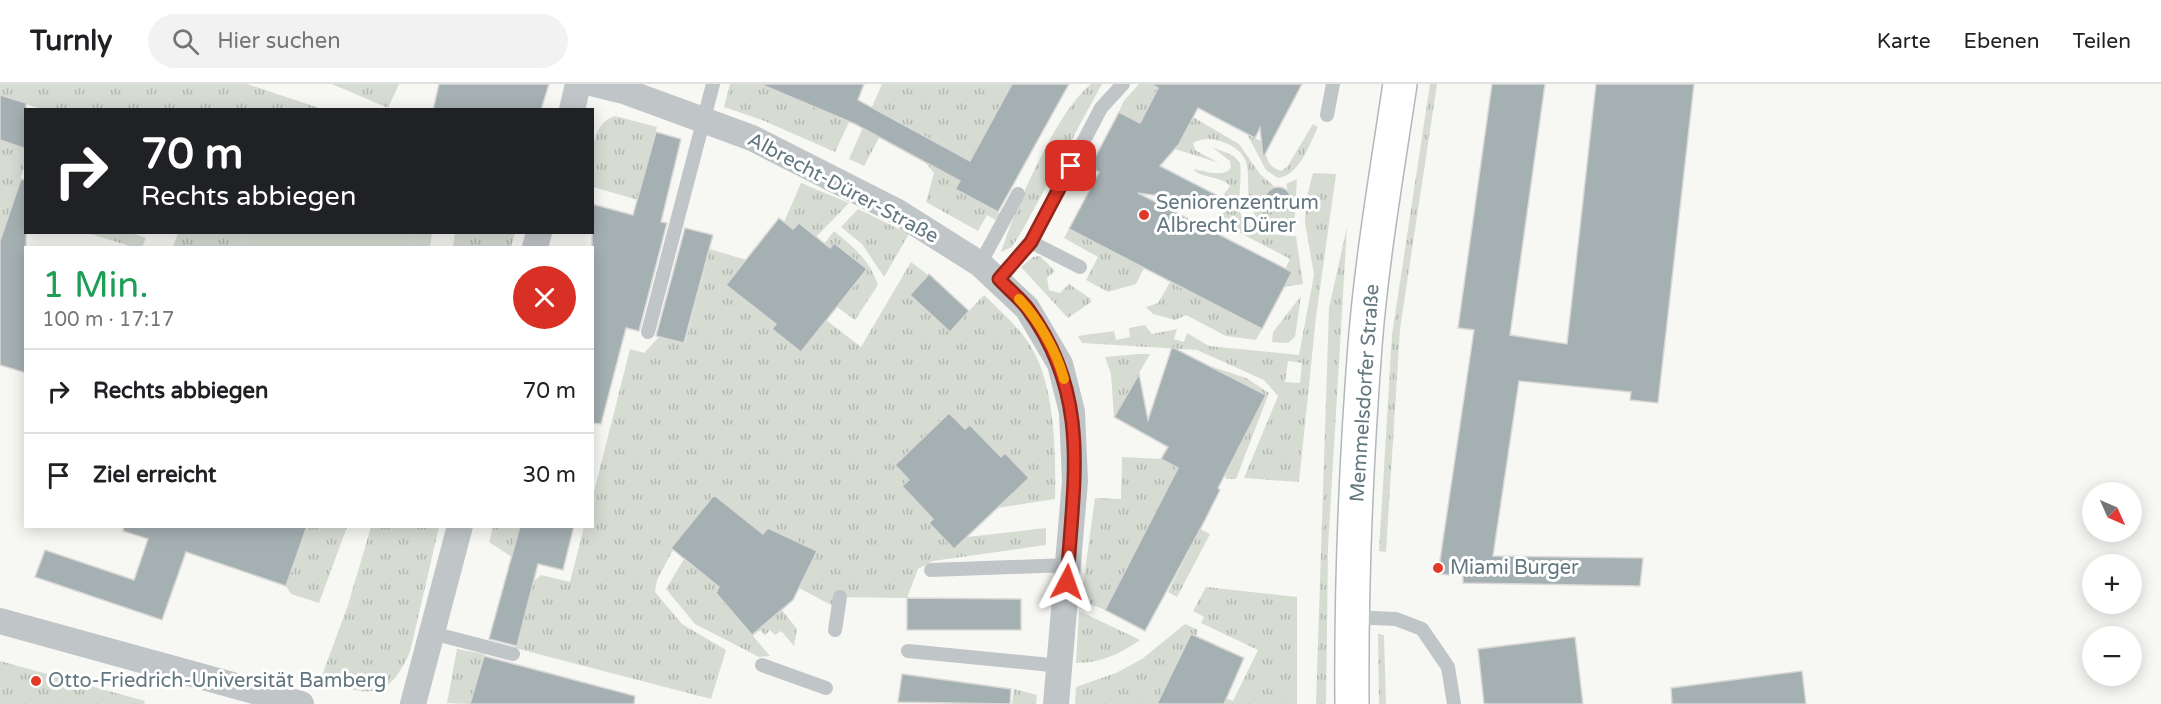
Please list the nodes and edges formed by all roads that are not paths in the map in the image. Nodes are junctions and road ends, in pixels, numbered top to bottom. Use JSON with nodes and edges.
{"nodes":[{"id":1,"x":578,"y":84,"type":"edge"},
{"id":2,"x":595,"y":84,"type":"edge"},
{"id":3,"x":713,"y":84,"type":"edge"},
{"id":4,"x":1123,"y":84,"type":"edge"},
{"id":5,"x":1333,"y":84,"type":"edge"},
{"id":6,"x":1400,"y":84,"type":"edge"},
{"id":7,"x":572,"y":108,"type":"edge"},
{"id":8,"x":1327,"y":115,"type":"dead end"},
{"id":9,"x":703,"y":121,"type":"junction"},
{"id":10,"x":1018,"y":194,"type":"dead end"},
{"id":11,"x":1031,"y":242,"type":"junction"},
{"id":12,"x":1080,"y":267,"type":"dead end"},
{"id":13,"x":989,"y":272,"type":"junction"},
{"id":14,"x":648,"y":332,"type":"dead end"},
{"id":15,"x":459,"y":528,"type":"edge"},
{"id":16,"x":1068,"y":565,"type":"junction"},
{"id":17,"x":931,"y":570,"type":"dead end"},
{"id":18,"x":840,"y":597,"type":"dead end"},
{"id":19,"x":1351,"y":617,"type":"junction"},
{"id":20,"x":0,"y":621,"type":"edge"},
{"id":21,"x":835,"y":630,"type":"dead end"},
{"id":22,"x":432,"y":633,"type":"junction"},
{"id":23,"x":908,"y":651,"type":"dead end"},
{"id":24,"x":513,"y":654,"type":"dead end"},
{"id":25,"x":762,"y":664,"type":"dead end"},
{"id":26,"x":1061,"y":666,"type":"junction"},
{"id":27,"x":826,"y":688,"type":"dead end"},
{"id":28,"x":301,"y":704,"type":"edge"},
{"id":29,"x":413,"y":704,"type":"edge"},
{"id":30,"x":1056,"y":704,"type":"edge"},
{"id":31,"x":1352,"y":704,"type":"edge"},
{"id":32,"x":1454,"y":704,"type":"edge"}],
"edges":[{"from":1,"to":7,"type":"street"},
{"from":2,"to":9,"type":"street","name":"Albrecht-Dürer-Straße"},
{"from":3,"to":9,"type":"lane"},
{"from":4,"to":11,"type":"lane"},
{"from":5,"to":8,"type":"lane"},
{"from":6,"to":19,"type":"main road","name":"Memmelsdorfer Straße"},
{"from":9,"to":13,"type":"street","name":"Albrecht-Dürer-Straße"},
{"from":9,"to":14,"type":"lane"},
{"from":10,"to":13,"type":"lane"},
{"from":11,"to":12,"type":"lane"},
{"from":11,"to":13,"type":"lane"},
{"from":13,"to":16,"type":"street","name":"Albrecht-Dürer-Straße"},
{"from":15,"to":22,"type":"street"},
{"from":16,"to":17,"type":"lane"},
{"from":16,"to":26,"type":"street","name":"Albrecht-Dürer-Straße"},
{"from":18,"to":21,"type":"lane"},
{"from":19,"to":31,"type":"main road","name":"Memmelsdorfer Straße"},
{"from":19,"to":32,"type":"lane"},
{"from":20,"to":28,"type":"street"},
{"from":22,"to":24,"type":"lane"},
{"from":22,"to":29,"type":"street"},
{"from":23,"to":26,"type":"lane"},
{"from":25,"to":27,"type":"lane"},
{"from":26,"to":30,"type":"street","name":"Albrecht-Dürer-Straße"}]}
